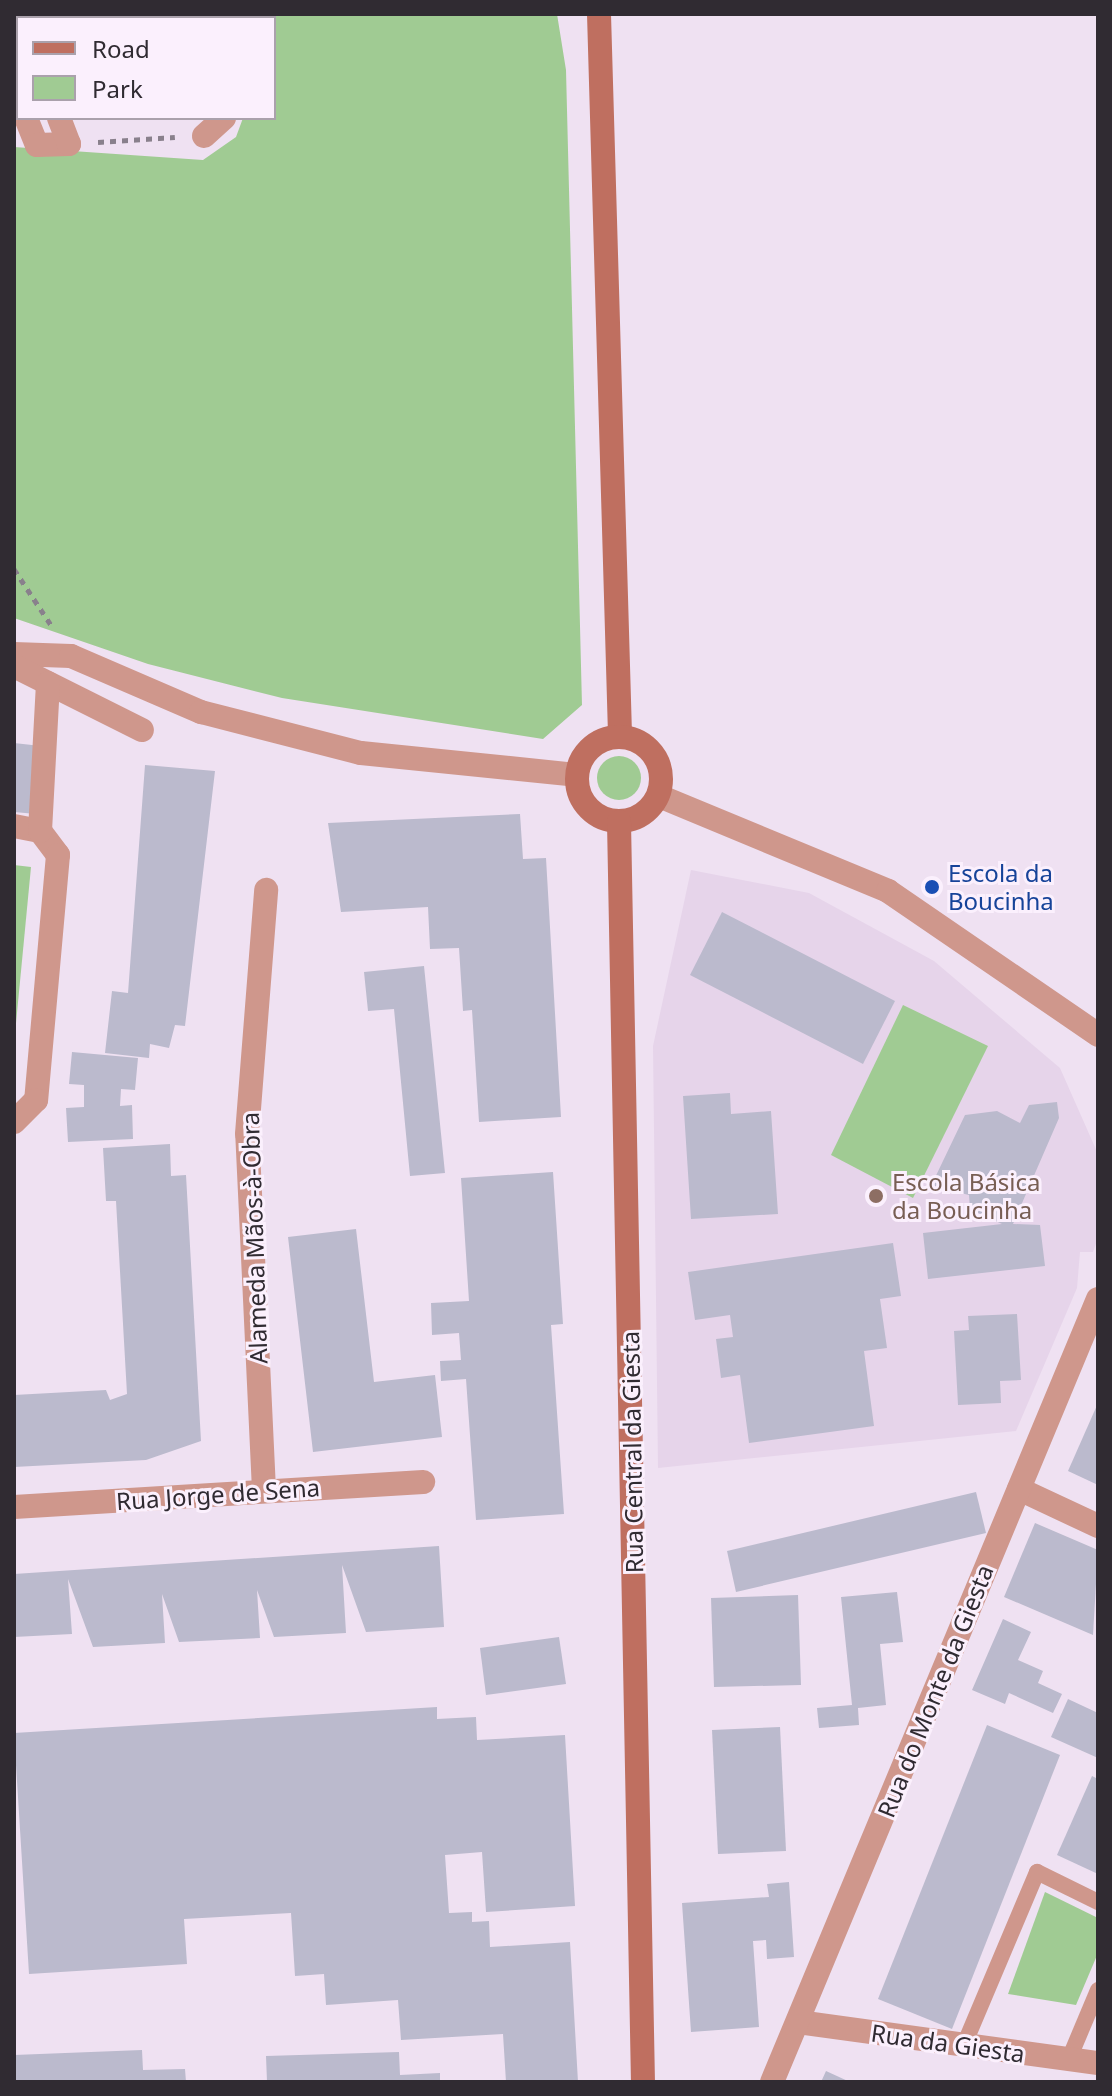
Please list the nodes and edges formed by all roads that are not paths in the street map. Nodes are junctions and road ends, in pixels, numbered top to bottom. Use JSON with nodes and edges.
{"nodes":[{"id":1,"x":599,"y":14,"type":"edge"},
{"id":2,"x":27,"y":120,"type":"edge"},
{"id":3,"x":60,"y":120,"type":"edge"},
{"id":4,"x":222,"y":120,"type":"edge"},
{"id":5,"x":204,"y":136,"type":"road end"},
{"id":6,"x":14,"y":654,"type":"edge"},
{"id":7,"x":14,"y":666,"type":"edge"},
{"id":8,"x":48,"y":683,"type":"junction"},
{"id":9,"x":142,"y":730,"type":"dead end"},
{"id":10,"x":620,"y":736,"type":"junction"},
{"id":11,"x":576,"y":775,"type":"junction"},
{"id":12,"x":659,"y":796,"type":"junction"},
{"id":13,"x":619,"y":822,"type":"junction"},
{"id":14,"x":14,"y":826,"type":"edge"},
{"id":15,"x":40,"y":831,"type":"junction"},
{"id":16,"x":266,"y":890,"type":"dead end"},
{"id":17,"x":1098,"y":1035,"type":"edge"},
{"id":18,"x":14,"y":1122,"type":"edge"},
{"id":19,"x":1098,"y":1299,"type":"edge"},
{"id":20,"x":423,"y":1482,"type":"dead end"},
{"id":21,"x":1019,"y":1489,"type":"junction"},
{"id":22,"x":264,"y":1490,"type":"junction"},
{"id":23,"x":14,"y":1507,"type":"edge"},
{"id":24,"x":1098,"y":1526,"type":"edge"},
{"id":25,"x":1098,"y":1902,"type":"edge"},
{"id":26,"x":1098,"y":1990,"type":"edge"},
{"id":27,"x":798,"y":2022,"type":"junction"},
{"id":28,"x":964,"y":2045,"type":"junction"},
{"id":29,"x":1069,"y":2059,"type":"junction"},
{"id":30,"x":1098,"y":2063,"type":"edge"},
{"id":31,"x":643,"y":2082,"type":"edge"},
{"id":32,"x":772,"y":2082,"type":"edge"}],
"edges":[{"from":1,"to":10,"type":"street"},
{"from":2,"to":3,"type":"street"},
{"from":4,"to":5,"type":"street"},
{"from":6,"to":11,"type":"street"},
{"from":7,"to":8,"type":"street"},
{"from":8,"to":9,"type":"street"},
{"from":8,"to":15,"type":"street"},
{"from":10,"to":11,"type":"street"},
{"from":10,"to":12,"type":"street"},
{"from":11,"to":13,"type":"street"},
{"from":12,"to":13,"type":"street"},
{"from":12,"to":17,"type":"street"},
{"from":13,"to":31,"type":"street","name":"Rua Central da Giesta"},
{"from":14,"to":15,"type":"street"},
{"from":15,"to":18,"type":"street"},
{"from":16,"to":22,"type":"street","name":"Alameda Mãos-à-Obra"},
{"from":19,"to":21,"type":"street","name":"Rua do Monte da Giesta"},
{"from":20,"to":22,"type":"street","name":"Rua Jorge de Sena"},
{"from":21,"to":24,"type":"street"},
{"from":21,"to":27,"type":"street","name":"Rua do Monte da Giesta"},
{"from":22,"to":23,"type":"street","name":"Rua Jorge de Sena"},
{"from":25,"to":28,"type":"lane"},
{"from":26,"to":29,"type":"lane"},
{"from":27,"to":28,"type":"street","name":"Rua da Giesta"},
{"from":27,"to":32,"type":"street","name":"Rua do Monte da Giesta"},
{"from":28,"to":29,"type":"street","name":"Rua da Giesta"},
{"from":29,"to":30,"type":"street","name":"Rua da Giesta"}]}
